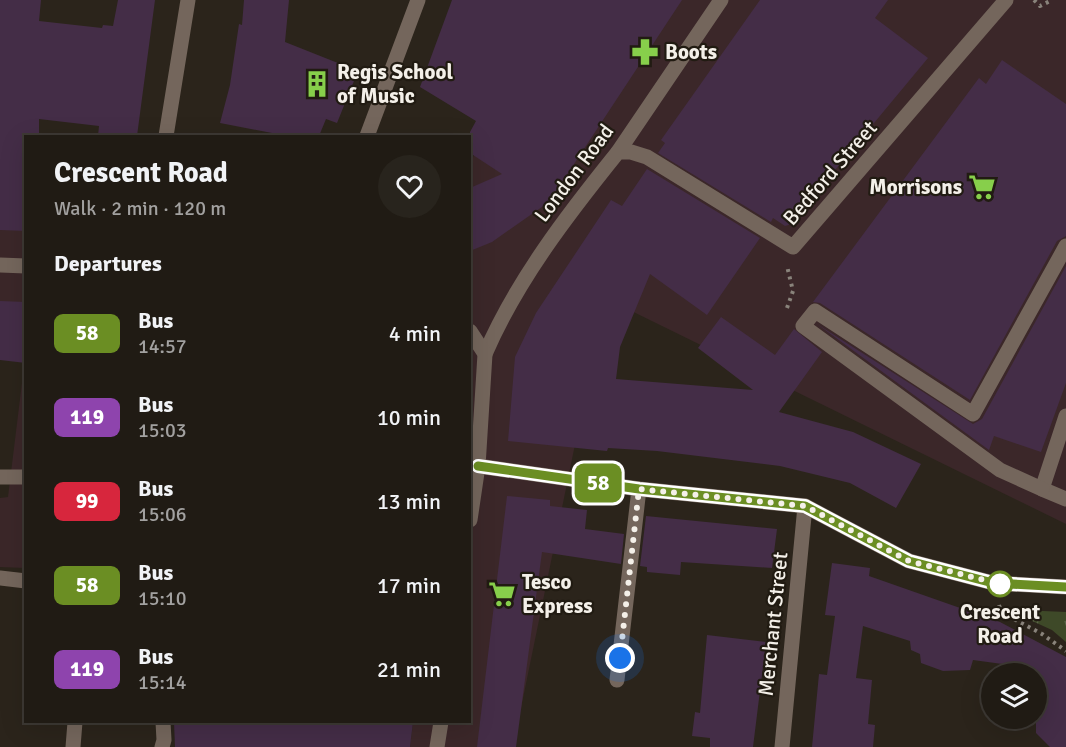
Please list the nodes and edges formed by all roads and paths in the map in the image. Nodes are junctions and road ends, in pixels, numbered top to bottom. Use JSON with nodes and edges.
{"nodes":[{"id":1,"x":188,"y":0,"type":"edge"},
{"id":2,"x":418,"y":0,"type":"edge"},
{"id":3,"x":721,"y":0,"type":"edge"},
{"id":4,"x":1006,"y":0,"type":"edge"},
{"id":5,"x":1034,"y":0,"type":"edge"},
{"id":6,"x":1052,"y":0,"type":"edge"},
{"id":7,"x":166,"y":135,"type":"edge"},
{"id":8,"x":367,"y":135,"type":"edge"},
{"id":9,"x":618,"y":152,"type":"junction"},
{"id":10,"x":1066,"y":246,"type":"edge"},
{"id":11,"x":0,"y":265,"type":"edge"},
{"id":12,"x":24,"y":266,"type":"edge"},
{"id":13,"x":471,"y":333,"type":"edge"},
{"id":14,"x":485,"y":354,"type":"junction"},
{"id":15,"x":1066,"y":416,"type":"edge"},
{"id":16,"x":478,"y":466,"type":"junction"},
{"id":17,"x":0,"y":477,"type":"edge"},
{"id":18,"x":24,"y":477,"type":"edge"},
{"id":19,"x":639,"y":489,"type":"junction"},
{"id":20,"x":1042,"y":489,"type":"junction"},
{"id":21,"x":1066,"y":499,"type":"edge"},
{"id":22,"x":805,"y":506,"type":"junction"},
{"id":23,"x":471,"y":513,"type":"edge"},
{"id":24,"x":0,"y":578,"type":"edge"},
{"id":25,"x":24,"y":581,"type":"edge"},
{"id":26,"x":993,"y":583,"type":"junction"},
{"id":27,"x":1066,"y":587,"type":"edge"},
{"id":28,"x":1066,"y":651,"type":"edge"},
{"id":29,"x":617,"y":680,"type":"dead end"},
{"id":30,"x":75,"y":723,"type":"edge"},
{"id":31,"x":163,"y":723,"type":"edge"},
{"id":32,"x":441,"y":723,"type":"edge"},
{"id":33,"x":73,"y":747,"type":"edge"},
{"id":34,"x":162,"y":747,"type":"edge"},
{"id":35,"x":437,"y":747,"type":"edge"},
{"id":36,"x":782,"y":747,"type":"edge"}],
"edges":[{"from":1,"to":7,"type":"street"},
{"from":2,"to":8,"type":"street"},
{"from":3,"to":9,"type":"street","name":"London Road"},
{"from":4,"to":9,"type":"street","name":"Bedford Street"},
{"from":5,"to":6,"type":"path"},
{"from":9,"to":14,"type":"street","name":"London Road"},
{"from":10,"to":20,"type":"street"},
{"from":11,"to":12,"type":"street"},
{"from":13,"to":14,"type":"street"},
{"from":14,"to":16,"type":"street","name":"London Road"},
{"from":15,"to":20,"type":"street"},
{"from":16,"to":19,"type":"street"},
{"from":16,"to":23,"type":"street","name":"London Road"},
{"from":17,"to":18,"type":"street"},
{"from":19,"to":22,"type":"street"},
{"from":19,"to":29,"type":"street"},
{"from":20,"to":21,"type":"street"},
{"from":22,"to":26,"type":"street"},
{"from":22,"to":36,"type":"street","name":"Merchant Street"},
{"from":24,"to":25,"type":"street"},
{"from":26,"to":27,"type":"street"},
{"from":26,"to":28,"type":"path"},
{"from":30,"to":33,"type":"street"},
{"from":31,"to":34,"type":"street"},
{"from":32,"to":35,"type":"street"}]}
